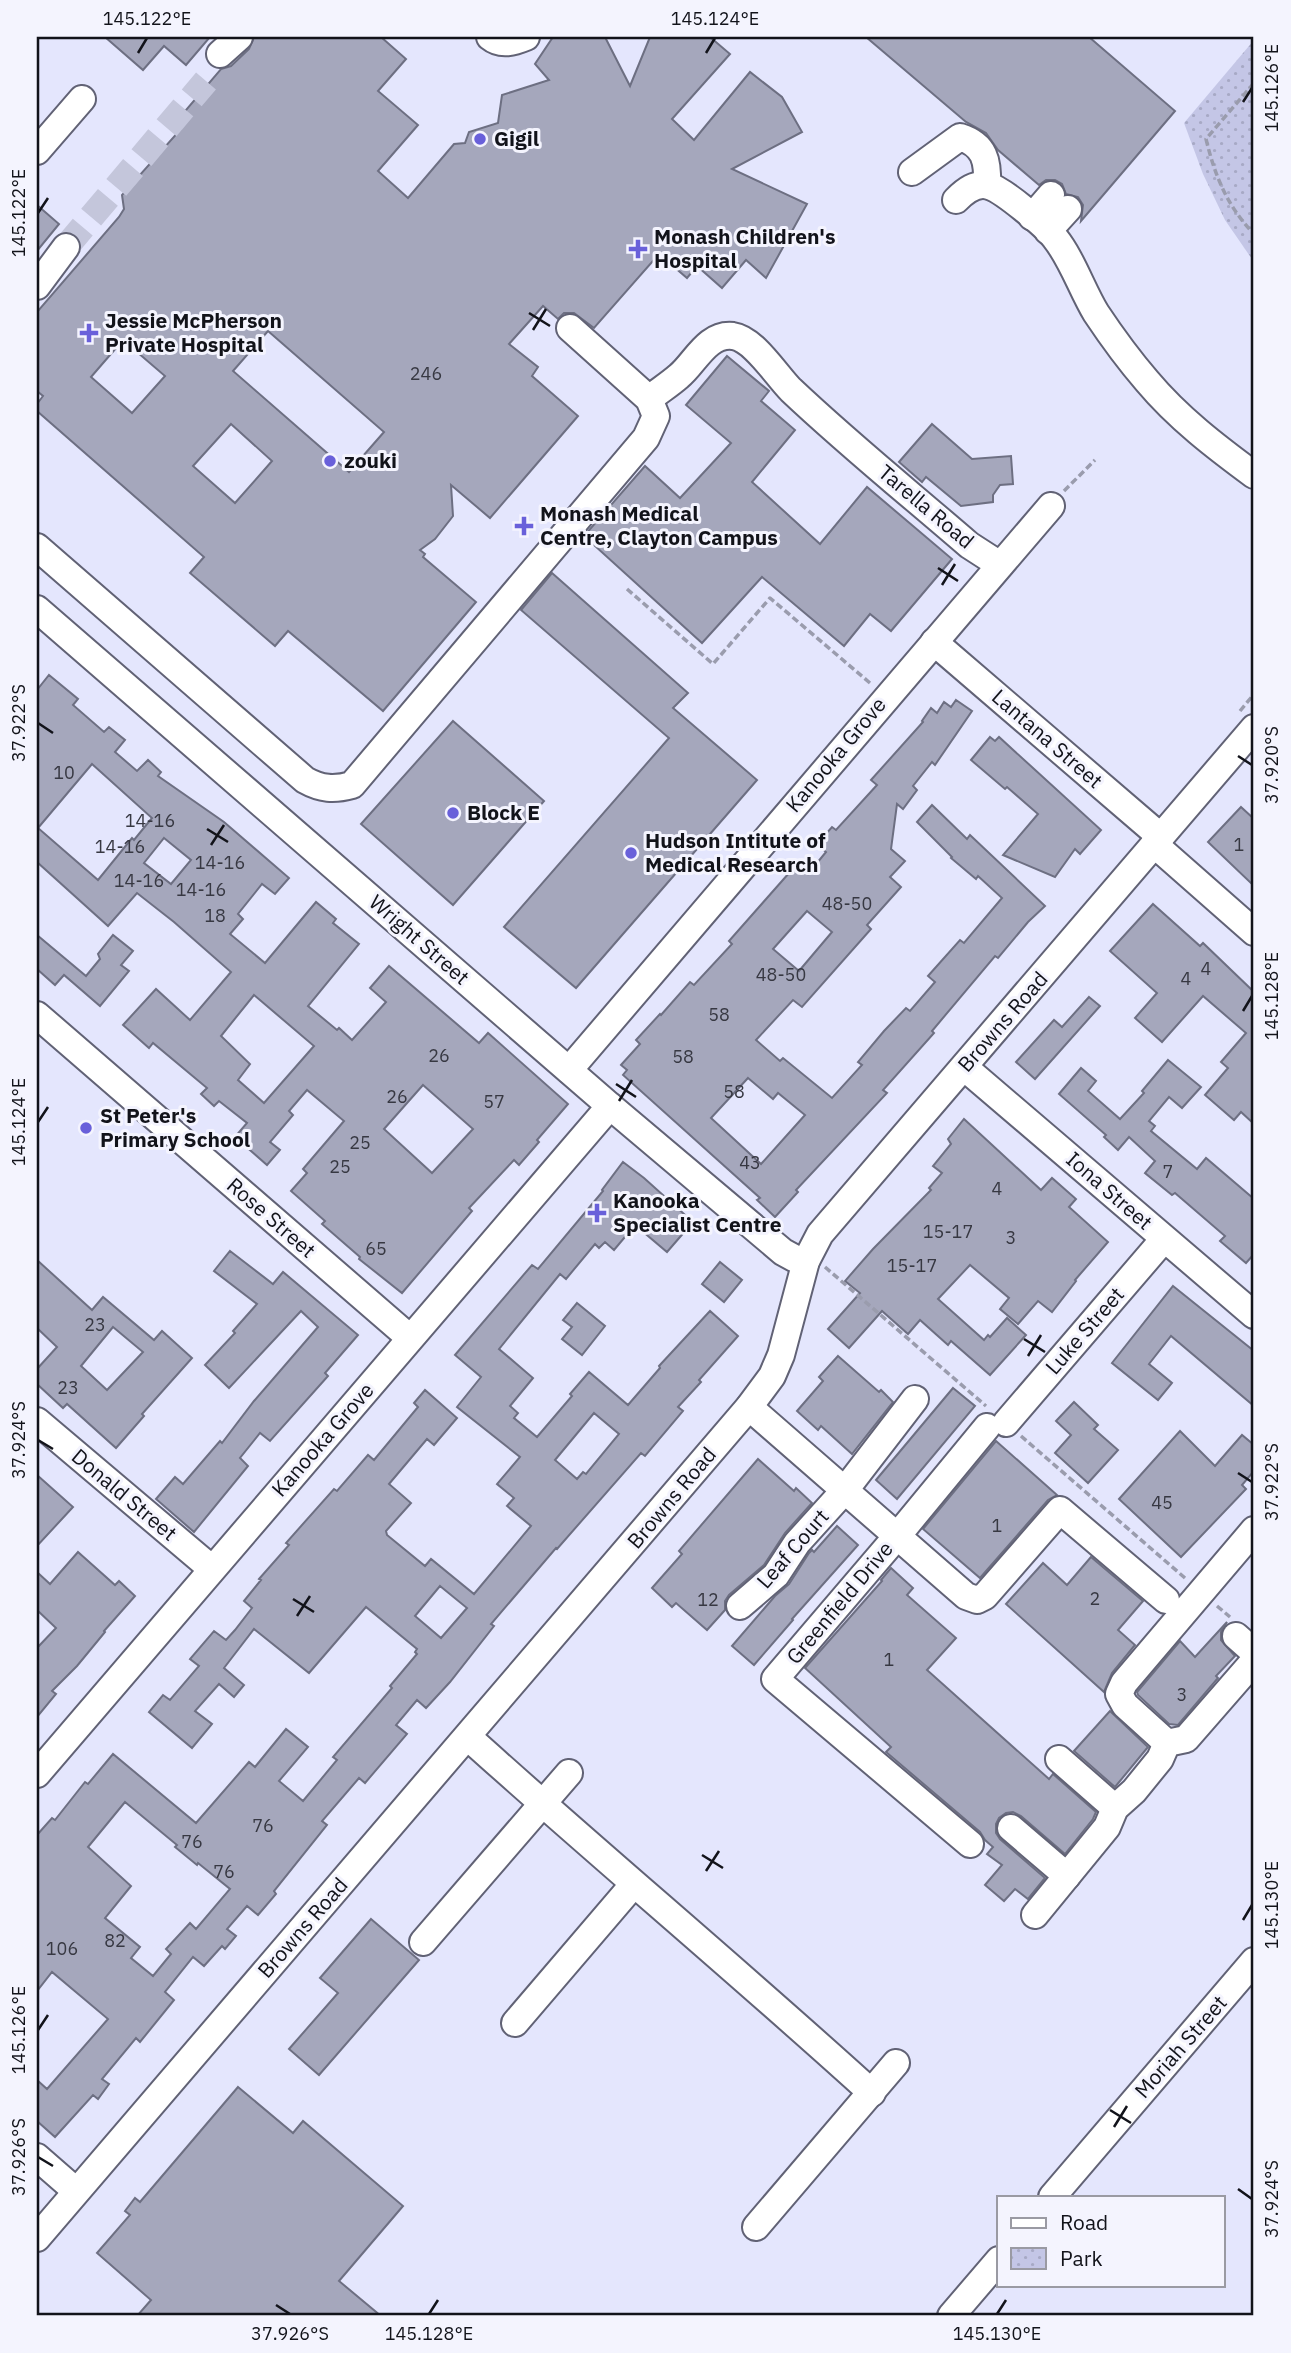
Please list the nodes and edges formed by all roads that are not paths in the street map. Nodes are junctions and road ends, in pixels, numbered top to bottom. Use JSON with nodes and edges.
{"nodes":[{"id":1,"x":526,"y":37,"type":"edge"},
{"id":2,"x":492,"y":39,"type":"edge"},
{"id":3,"x":82,"y":99,"type":"dead end"},
{"id":4,"x":42,"y":133,"type":"edge"},
{"id":5,"x":912,"y":172,"type":"dead end"},
{"id":6,"x":987,"y":185,"type":"junction"},
{"id":7,"x":956,"y":200,"type":"dead end"},
{"id":8,"x":1059,"y":202,"type":"dead end"},
{"id":9,"x":1040,"y":224,"type":"junction"},
{"id":10,"x":66,"y":247,"type":"tunnel mouth"},
{"id":11,"x":37,"y":286,"type":"edge"},
{"id":12,"x":570,"y":328,"type":"dead end"},
{"id":13,"x":653,"y":407,"type":"junction"},
{"id":14,"x":1254,"y":475,"type":"edge"},
{"id":15,"x":1051,"y":506,"type":"road end"},
{"id":16,"x":37,"y":547,"type":"edge"},
{"id":17,"x":1000,"y":565,"type":"junction"},
{"id":18,"x":37,"y":609,"type":"edge"},
{"id":19,"x":934,"y":642,"type":"junction"},
{"id":20,"x":1254,"y":727,"type":"edge"},
{"id":21,"x":1158,"y":840,"type":"junction"},
{"id":22,"x":1254,"y":932,"type":"edge"},
{"id":23,"x":37,"y":1015,"type":"edge"},
{"id":24,"x":964,"y":1067,"type":"junction"},
{"id":25,"x":569,"y":1070,"type":"junction"},
{"id":26,"x":610,"y":1106,"type":"junction"},
{"id":27,"x":1164,"y":1238,"type":"junction"},
{"id":28,"x":806,"y":1261,"type":"junction"},
{"id":29,"x":1254,"y":1315,"type":"edge"},
{"id":30,"x":410,"y":1338,"type":"junction"},
{"id":31,"x":915,"y":1399,"type":"dead end"},
{"id":32,"x":750,"y":1407,"type":"junction"},
{"id":33,"x":37,"y":1421,"type":"edge"},
{"id":34,"x":996,"y":1425,"type":"joint"},
{"id":35,"x":845,"y":1490,"type":"junction"},
{"id":36,"x":1254,"y":1530,"type":"edge"},
{"id":37,"x":898,"y":1535,"type":"junction"},
{"id":38,"x":212,"y":1569,"type":"junction"},
{"id":39,"x":1166,"y":1600,"type":"dead end"},
{"id":40,"x":740,"y":1606,"type":"dead end"},
{"id":41,"x":1254,"y":1661,"type":"edge"},
{"id":42,"x":467,"y":1737,"type":"junction"},
{"id":43,"x":1167,"y":1743,"type":"junction"},
{"id":44,"x":1059,"y":1759,"type":"dead end"},
{"id":45,"x":569,"y":1773,"type":"dead end"},
{"id":46,"x":37,"y":1774,"type":"edge"},
{"id":47,"x":542,"y":1804,"type":"junction"},
{"id":48,"x":1115,"y":1808,"type":"junction"},
{"id":49,"x":1011,"y":1828,"type":"dead end"},
{"id":50,"x":970,"y":1844,"type":"dead end"},
{"id":51,"x":1067,"y":1877,"type":"junction"},
{"id":52,"x":633,"y":1885,"type":"junction"},
{"id":53,"x":1033,"y":1915,"type":"dead end"},
{"id":54,"x":423,"y":1942,"type":"dead end"},
{"id":55,"x":1254,"y":1961,"type":"edge"},
{"id":56,"x":515,"y":2023,"type":"dead end"},
{"id":57,"x":896,"y":2063,"type":"dead end"},
{"id":58,"x":872,"y":2093,"type":"junction"},
{"id":59,"x":37,"y":2157,"type":"edge"},
{"id":60,"x":76,"y":2191,"type":"junction"},
{"id":61,"x":1053,"y":2196,"type":"edge"},
{"id":62,"x":756,"y":2227,"type":"dead end"},
{"id":63,"x":37,"y":2238,"type":"edge"},
{"id":64,"x":997,"y":2262,"type":"edge"},
{"id":65,"x":951,"y":2316,"type":"edge"}],
"edges":[{"from":1,"to":2,"type":"street"},
{"from":3,"to":4,"type":"street"},
{"from":5,"to":6,"type":"street"},
{"from":6,"to":7,"type":"street"},
{"from":6,"to":9,"type":"street"},
{"from":8,"to":9,"type":"street"},
{"from":9,"to":14,"type":"street"},
{"from":10,"to":11,"type":"street"},
{"from":12,"to":13,"type":"street"},
{"from":13,"to":16,"type":"street"},
{"from":13,"to":17,"type":"street","name":"Tarella Road"},
{"from":15,"to":17,"type":"street","name":"Kanooka Grove"},
{"from":17,"to":19,"type":"street","name":"Kanooka Grove"},
{"from":18,"to":25,"type":"street","name":"Wright Street"},
{"from":19,"to":21,"type":"street","name":"Lantana Street"},
{"from":19,"to":25,"type":"street","name":"Kanooka Grove"},
{"from":20,"to":21,"type":"street","name":"Browns Road"},
{"from":21,"to":22,"type":"street","name":"Lantana Street"},
{"from":21,"to":24,"type":"street","name":"Browns Road"},
{"from":23,"to":30,"type":"street","name":"Rose Street"},
{"from":24,"to":27,"type":"street","name":"Iona Street"},
{"from":24,"to":28,"type":"street","name":"Browns Road"},
{"from":25,"to":26,"type":"street","name":"Wright Street"},
{"from":26,"to":28,"type":"street","name":"Wright Street"},
{"from":26,"to":30,"type":"street","name":"Kanooka Grove"},
{"from":27,"to":29,"type":"street","name":"Iona Street"},
{"from":27,"to":34,"type":"street","name":"Luke Street"},
{"from":28,"to":32,"type":"street","name":"Browns Road"},
{"from":30,"to":38,"type":"street","name":"Kanooka Grove"},
{"from":31,"to":35,"type":"street","name":"Leaf Court"},
{"from":32,"to":35,"type":"street"},
{"from":32,"to":42,"type":"street","name":"Browns Road"},
{"from":33,"to":38,"type":"street","name":"Donald Street"},
{"from":34,"to":37,"type":"street","name":"Greenfield Drive"},
{"from":35,"to":37,"type":"street"},
{"from":35,"to":40,"type":"street","name":"Leaf Court"},
{"from":36,"to":43,"type":"street"},
{"from":37,"to":39,"type":"street"},
{"from":37,"to":50,"type":"street","name":"Greenfield Drive"},
{"from":38,"to":46,"type":"street","name":"Kanooka Grove"},
{"from":41,"to":43,"type":"street"},
{"from":42,"to":47,"type":"street"},
{"from":42,"to":60,"type":"street","name":"Browns Road"},
{"from":43,"to":48,"type":"street"},
{"from":44,"to":48,"type":"street"},
{"from":45,"to":47,"type":"street"},
{"from":47,"to":52,"type":"street"},
{"from":47,"to":54,"type":"street"},
{"from":48,"to":51,"type":"street"},
{"from":49,"to":51,"type":"street"},
{"from":51,"to":53,"type":"street"},
{"from":52,"to":56,"type":"street"},
{"from":52,"to":58,"type":"street"},
{"from":55,"to":61,"type":"street","name":"Moriah Street"},
{"from":57,"to":58,"type":"street"},
{"from":58,"to":62,"type":"street"},
{"from":59,"to":60,"type":"street"},
{"from":60,"to":63,"type":"street","name":"Browns Road"},
{"from":64,"to":65,"type":"street"}]}
